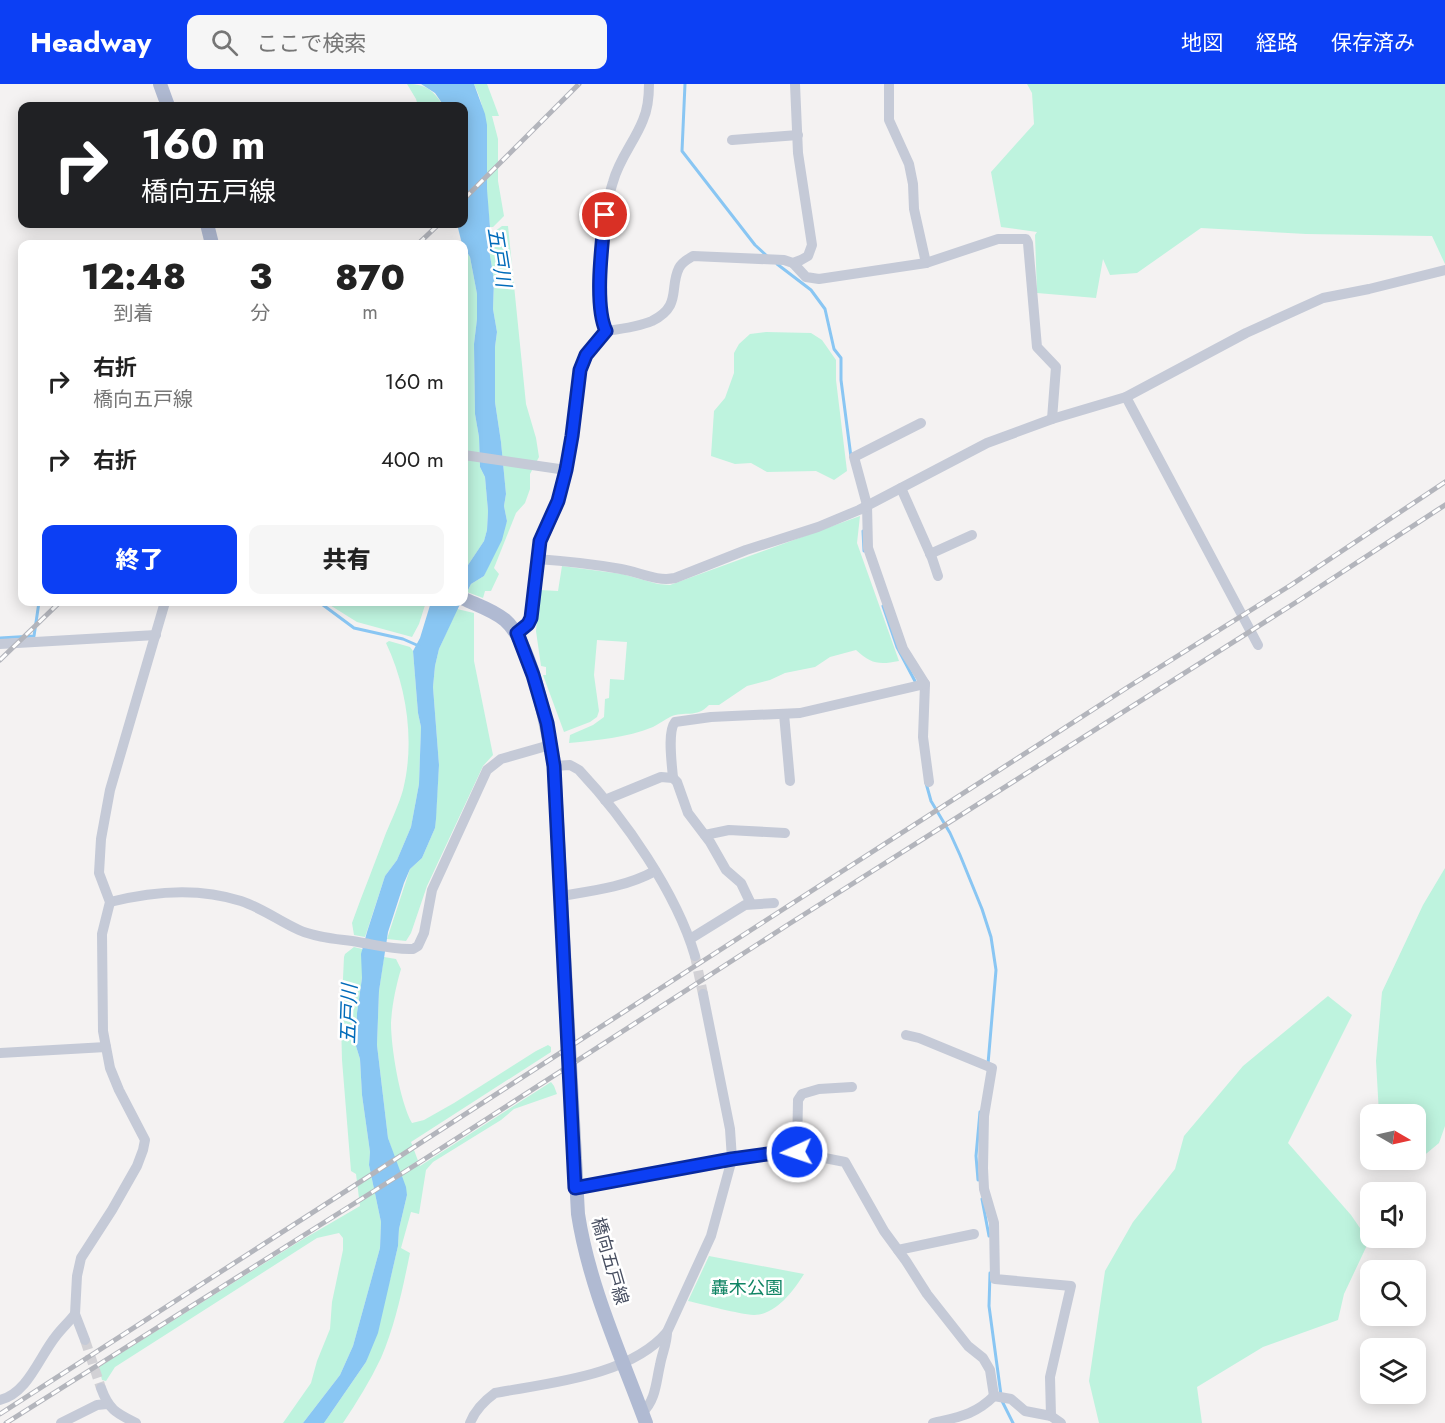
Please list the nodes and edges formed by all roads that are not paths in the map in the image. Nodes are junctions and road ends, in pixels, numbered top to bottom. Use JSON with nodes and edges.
{"nodes":[{"id":1,"x":160,"y":84,"type":"edge"},
{"id":2,"x":650,"y":84,"type":"edge"},
{"id":3,"x":795,"y":84,"type":"edge"},
{"id":4,"x":889,"y":84,"type":"edge"},
{"id":5,"x":167,"y":102,"type":"edge"},
{"id":6,"x":798,"y":135,"type":"junction"},
{"id":7,"x":732,"y":140,"type":"dead end"},
{"id":8,"x":793,"y":263,"type":"junction"},
{"id":9,"x":926,"y":263,"type":"junction"},
{"id":10,"x":1445,"y":270,"type":"edge"},
{"id":11,"x":606,"y":331,"type":"junction"},
{"id":12,"x":1126,"y":397,"type":"junction"},
{"id":13,"x":1052,"y":419,"type":"junction"},
{"id":14,"x":921,"y":423,"type":"dead end"},
{"id":15,"x":468,"y":456,"type":"edge"},
{"id":16,"x":566,"y":470,"type":"junction"},
{"id":17,"x":902,"y":488,"type":"junction"},
{"id":18,"x":867,"y":506,"type":"junction"},
{"id":19,"x":972,"y":535,"type":"dead end"},
{"id":20,"x":930,"y":554,"type":"junction"},
{"id":21,"x":537,"y":559,"type":"junction"},
{"id":22,"x":938,"y":576,"type":"dead end"},
{"id":23,"x":468,"y":601,"type":"edge"},
{"id":24,"x":164,"y":606,"type":"edge"},
{"id":25,"x":517,"y":633,"type":"junction"},
{"id":26,"x":156,"y":635,"type":"junction"},
{"id":27,"x":0,"y":644,"type":"edge"},
{"id":28,"x":1258,"y":645,"type":"dead end"},
{"id":29,"x":925,"y":684,"type":"junction"},
{"id":30,"x":784,"y":714,"type":"junction"},
{"id":31,"x":550,"y":745,"type":"junction"},
{"id":32,"x":554,"y":766,"type":"junction"},
{"id":33,"x":673,"y":778,"type":"junction"},
{"id":34,"x":790,"y":781,"type":"dead end"},
{"id":35,"x":929,"y":782,"type":"dead end"},
{"id":36,"x":605,"y":800,"type":"junction"},
{"id":37,"x":785,"y":832,"type":"dead end"},
{"id":38,"x":705,"y":835,"type":"junction"},
{"id":39,"x":655,"y":872,"type":"junction"},
{"id":40,"x":561,"y":896,"type":"junction"},
{"id":41,"x":110,"y":902,"type":"junction"},
{"id":42,"x":774,"y":903,"type":"dead end"},
{"id":43,"x":751,"y":904,"type":"junction"},
{"id":44,"x":690,"y":939,"type":"junction"},
{"id":45,"x":695,"y":956,"type":"tunnel mouth"},
{"id":46,"x":703,"y":994,"type":"tunnel mouth"},
{"id":47,"x":906,"y":1035,"type":"dead end"},
{"id":48,"x":106,"y":1047,"type":"junction"},
{"id":49,"x":0,"y":1053,"type":"edge"},
{"id":50,"x":852,"y":1087,"type":"dead end"},
{"id":51,"x":797,"y":1152,"type":"junction"},
{"id":52,"x":732,"y":1159,"type":"junction"},
{"id":53,"x":575,"y":1188,"type":"junction"},
{"id":54,"x":974,"y":1234,"type":"dead end"},
{"id":55,"x":898,"y":1250,"type":"junction"},
{"id":56,"x":75,"y":1314,"type":"junction"},
{"id":57,"x":667,"y":1332,"type":"junction"},
{"id":58,"x":85,"y":1340,"type":"tunnel mouth"},
{"id":59,"x":624,"y":1362,"type":"junction"},
{"id":60,"x":101,"y":1388,"type":"tunnel mouth"},
{"id":61,"x":994,"y":1396,"type":"junction"},
{"id":62,"x":0,"y":1400,"type":"edge"},
{"id":63,"x":106,"y":1404,"type":"junction"},
{"id":64,"x":1051,"y":1416,"type":"junction"},
{"id":65,"x":644,"y":1418,"type":"edge"},
{"id":66,"x":61,"y":1423,"type":"edge"},
{"id":67,"x":136,"y":1423,"type":"edge"},
{"id":68,"x":470,"y":1423,"type":"edge"},
{"id":69,"x":933,"y":1423,"type":"edge"},
{"id":70,"x":1061,"y":1423,"type":"edge"}],
"edges":[{"from":1,"to":5,"type":"main road"},
{"from":2,"to":11,"type":"street"},
{"from":3,"to":6,"type":"street"},
{"from":4,"to":9,"type":"street"},
{"from":6,"to":7,"type":"street"},
{"from":6,"to":8,"type":"street"},
{"from":8,"to":9,"type":"street"},
{"from":8,"to":11,"type":"street"},
{"from":9,"to":13,"type":"street"},
{"from":10,"to":12,"type":"street"},
{"from":11,"to":16,"type":"street"},
{"from":12,"to":13,"type":"street"},
{"from":12,"to":28,"type":"street"},
{"from":13,"to":17,"type":"street"},
{"from":14,"to":18,"type":"street"},
{"from":15,"to":16,"type":"street"},
{"from":16,"to":21,"type":"street"},
{"from":17,"to":18,"type":"street"},
{"from":17,"to":20,"type":"street"},
{"from":18,"to":21,"type":"street"},
{"from":18,"to":29,"type":"street"},
{"from":19,"to":20,"type":"street"},
{"from":20,"to":22,"type":"street"},
{"from":21,"to":25,"type":"street"},
{"from":23,"to":25,"type":"main road"},
{"from":24,"to":26,"type":"street"},
{"from":25,"to":31,"type":"main road","name":"橋向五戸線"},
{"from":26,"to":27,"type":"street"},
{"from":26,"to":41,"type":"street"},
{"from":29,"to":30,"type":"street"},
{"from":29,"to":35,"type":"street"},
{"from":30,"to":33,"type":"street"},
{"from":30,"to":34,"type":"street"},
{"from":31,"to":32,"type":"main road","name":"橋向五戸線"},
{"from":31,"to":41,"type":"street"},
{"from":32,"to":36,"type":"street"},
{"from":32,"to":40,"type":"main road","name":"橋向五戸線"},
{"from":33,"to":36,"type":"street"},
{"from":33,"to":38,"type":"street"},
{"from":36,"to":39,"type":"street"},
{"from":37,"to":38,"type":"street"},
{"from":38,"to":43,"type":"street"},
{"from":39,"to":40,"type":"street"},
{"from":39,"to":44,"type":"street"},
{"from":40,"to":53,"type":"main road","name":"橋向五戸線"},
{"from":41,"to":48,"type":"street"},
{"from":42,"to":43,"type":"street"},
{"from":43,"to":44,"type":"street"},
{"from":44,"to":45,"type":"street"},
{"from":46,"to":52,"type":"street"},
{"from":47,"to":64,"type":"street"},
{"from":48,"to":49,"type":"street"},
{"from":48,"to":56,"type":"street"},
{"from":50,"to":51,"type":"street"},
{"from":51,"to":52,"type":"street"},
{"from":51,"to":55,"type":"street"},
{"from":52,"to":53,"type":"street"},
{"from":52,"to":57,"type":"street"},
{"from":53,"to":59,"type":"main road","name":"橋向五戸線"},
{"from":54,"to":55,"type":"street"},
{"from":55,"to":61,"type":"street"},
{"from":56,"to":58,"type":"street"},
{"from":56,"to":62,"type":"street"},
{"from":57,"to":59,"type":"street"},
{"from":57,"to":65,"type":"street"},
{"from":59,"to":65,"type":"main road","name":"橋向五戸線"},
{"from":59,"to":68,"type":"street"},
{"from":60,"to":63,"type":"street"},
{"from":61,"to":64,"type":"street"},
{"from":61,"to":69,"type":"street"},
{"from":63,"to":66,"type":"street"},
{"from":63,"to":67,"type":"street"},
{"from":64,"to":70,"type":"street"}]}
